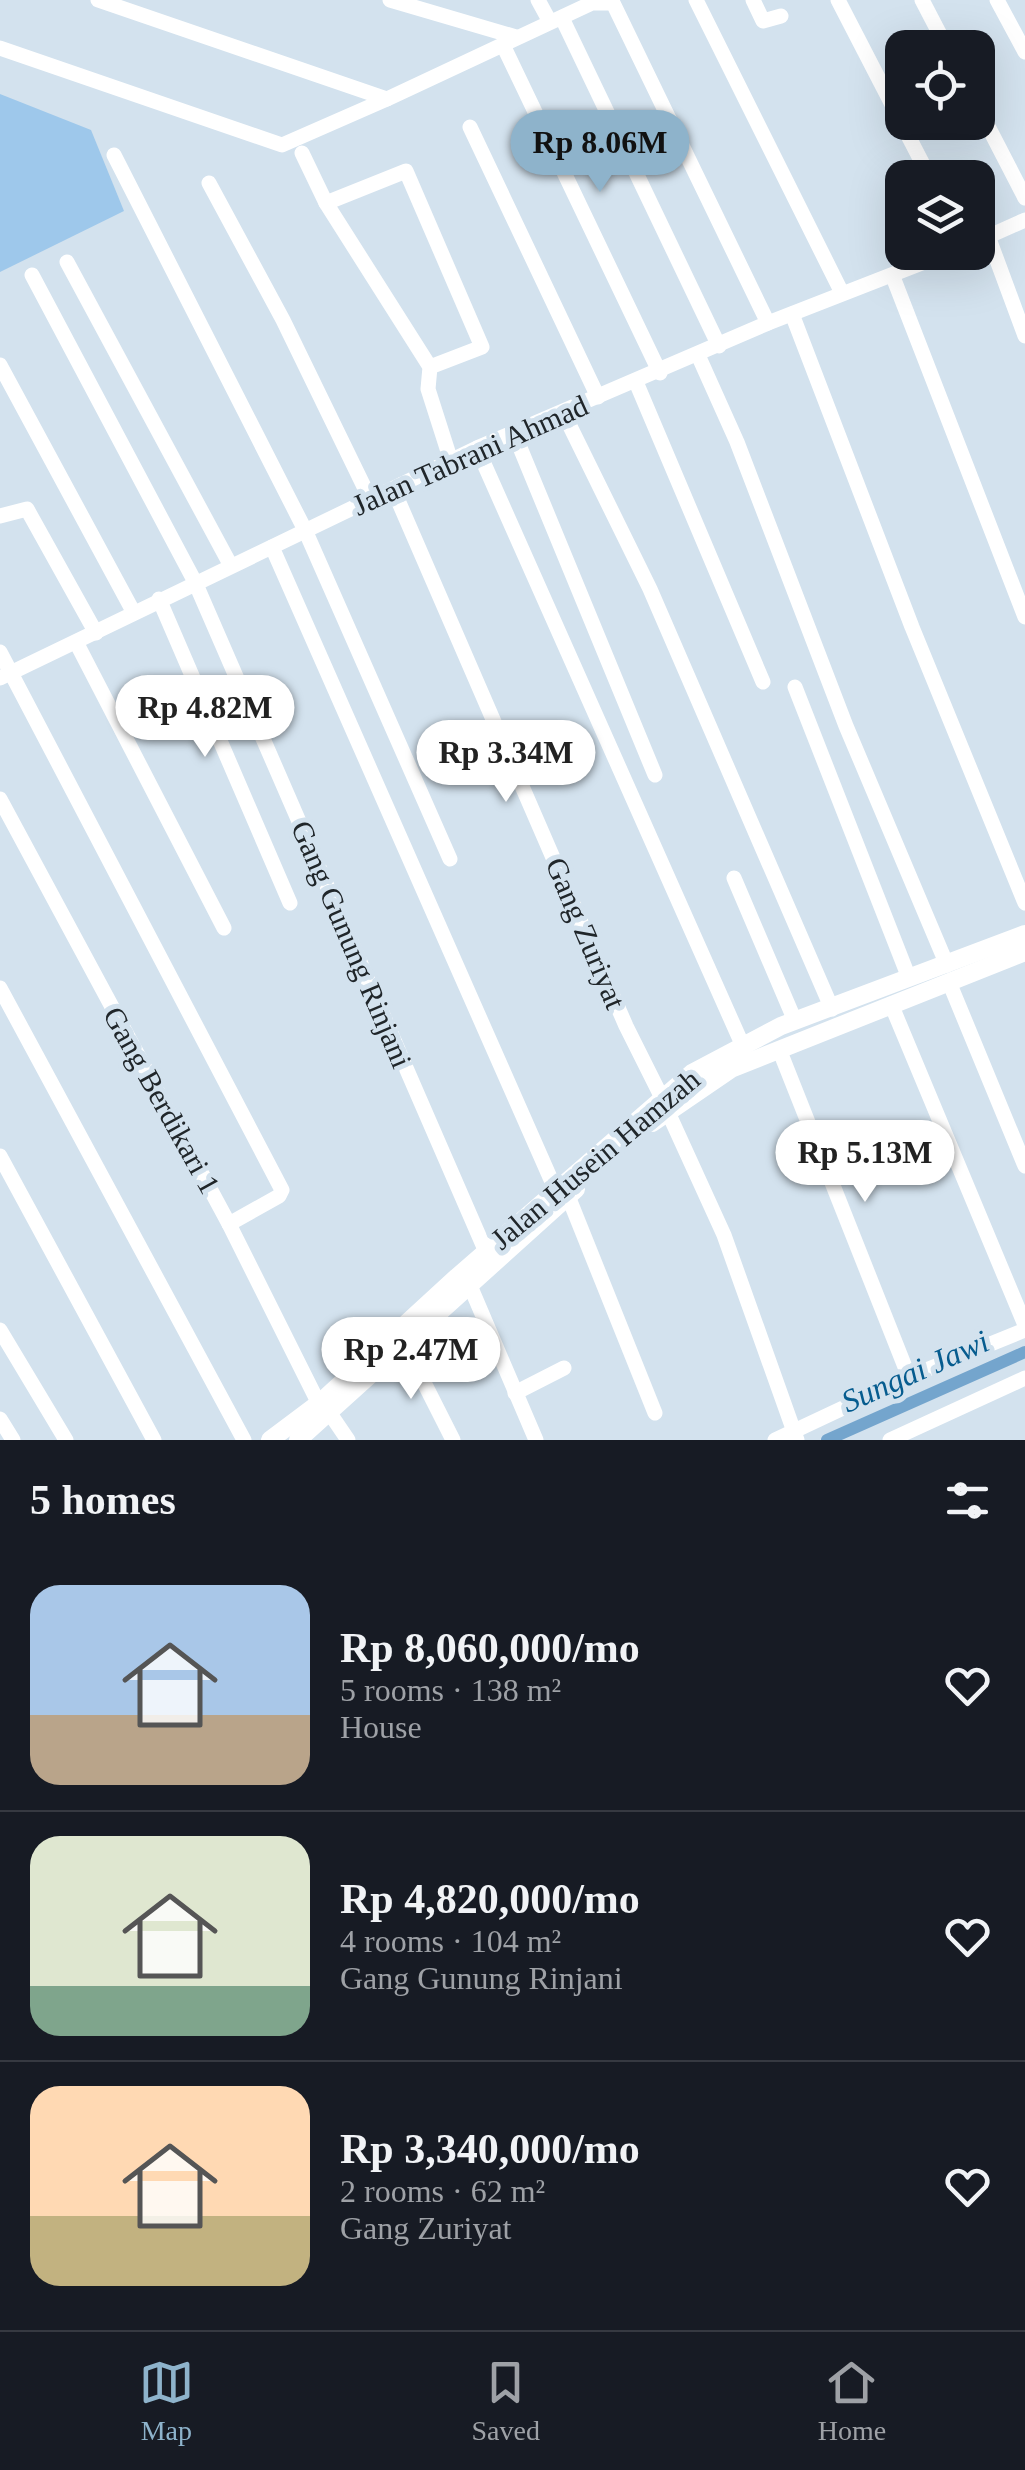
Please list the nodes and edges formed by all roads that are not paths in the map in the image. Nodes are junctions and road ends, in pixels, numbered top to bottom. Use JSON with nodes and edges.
{"nodes":[{"id":1,"x":98,"y":0,"type":"edge"},
{"id":2,"x":390,"y":0,"type":"edge"},
{"id":3,"x":538,"y":0,"type":"edge"},
{"id":4,"x":696,"y":0,"type":"edge"},
{"id":5,"x":753,"y":0,"type":"edge"},
{"id":6,"x":838,"y":0,"type":"edge"},
{"id":7,"x":922,"y":0,"type":"edge"},
{"id":8,"x":997,"y":0,"type":"edge"},
{"id":9,"x":592,"y":2,"type":"edge"},
{"id":10,"x":781,"y":16,"type":"dead end"},
{"id":11,"x":556,"y":20,"type":"junction"},
{"id":12,"x":938,"y":30,"type":"edge"},
{"id":13,"x":510,"y":40,"type":"junction"},
{"id":14,"x":0,"y":48,"type":"edge"},
{"id":15,"x":1025,"y":52,"type":"edge"},
{"id":16,"x":387,"y":99,"type":"junction"},
{"id":17,"x":470,"y":127,"type":"dead end"},
{"id":18,"x":995,"y":140,"type":"edge"},
{"id":19,"x":302,"y":153,"type":"dead end"},
{"id":20,"x":114,"y":154,"type":"dead end"},
{"id":21,"x":921,"y":160,"type":"edge"},
{"id":22,"x":209,"y":182,"type":"dead end"},
{"id":23,"x":1025,"y":198,"type":"edge"},
{"id":24,"x":326,"y":204,"type":"junction"},
{"id":25,"x":1025,"y":220,"type":"edge"},
{"id":26,"x":995,"y":233,"type":"edge"},
{"id":27,"x":66,"y":262,"type":"dead end"},
{"id":28,"x":995,"y":268,"type":"edge"},
{"id":29,"x":909,"y":270,"type":"edge"},
{"id":30,"x":32,"y":275,"type":"dead end"},
{"id":31,"x":893,"y":277,"type":"junction"},
{"id":32,"x":842,"y":293,"type":"junction"},
{"id":33,"x":792,"y":314,"type":"junction"},
{"id":34,"x":768,"y":324,"type":"junction"},
{"id":35,"x":1025,"y":336,"type":"edge"},
{"id":36,"x":719,"y":346,"type":"junction"},
{"id":37,"x":698,"y":355,"type":"junction"},
{"id":38,"x":0,"y":365,"type":"edge"},
{"id":39,"x":430,"y":367,"type":"junction"},
{"id":40,"x":660,"y":373,"type":"junction"},
{"id":41,"x":636,"y":382,"type":"junction"},
{"id":42,"x":598,"y":397,"type":"junction"},
{"id":43,"x":563,"y":412,"type":"junction"},
{"id":44,"x":514,"y":433,"type":"junction"},
{"id":45,"x":477,"y":448,"type":"junction"},
{"id":46,"x":452,"y":461,"type":"junction"},
{"id":47,"x":394,"y":491,"type":"junction"},
{"id":48,"x":371,"y":501,"type":"junction"},
{"id":49,"x":0,"y":516,"type":"edge"},
{"id":50,"x":305,"y":530,"type":"junction"},
{"id":51,"x":272,"y":548,"type":"junction"},
{"id":52,"x":230,"y":566,"type":"junction"},
{"id":53,"x":195,"y":582,"type":"junction"},
{"id":54,"x":160,"y":599,"type":"junction"},
{"id":55,"x":134,"y":613,"type":"junction"},
{"id":56,"x":1025,"y":617,"type":"edge"},
{"id":57,"x":96,"y":632,"type":"junction"},
{"id":58,"x":76,"y":642,"type":"junction"},
{"id":59,"x":0,"y":652,"type":"edge"},
{"id":60,"x":6,"y":676,"type":"edge"},
{"id":61,"x":763,"y":682,"type":"dead end"},
{"id":62,"x":795,"y":687,"type":"dead end"},
{"id":63,"x":655,"y":775,"type":"dead end"},
{"id":64,"x":0,"y":799,"type":"edge"},
{"id":65,"x":450,"y":859,"type":"dead end"},
{"id":66,"x":734,"y":878,"type":"dead end"},
{"id":67,"x":290,"y":903,"type":"dead end"},
{"id":68,"x":1025,"y":903,"type":"edge"},
{"id":69,"x":224,"y":928,"type":"dead end"},
{"id":70,"x":1025,"y":934,"type":"edge"},
{"id":71,"x":1025,"y":952,"type":"edge"},
{"id":72,"x":948,"y":973,"type":"junction"},
{"id":73,"x":909,"y":978,"type":"junction"},
{"id":74,"x":0,"y":988,"type":"edge"},
{"id":75,"x":891,"y":1004,"type":"junction"},
{"id":76,"x":832,"y":1009,"type":"junction"},
{"id":77,"x":795,"y":1022,"type":"junction"},
{"id":78,"x":742,"y":1044,"type":"junction"},
{"id":79,"x":779,"y":1049,"type":"junction"},
{"id":80,"x":664,"y":1104,"type":"junction"},
{"id":81,"x":0,"y":1156,"type":"edge"},
{"id":82,"x":1025,"y":1166,"type":"edge"},
{"id":83,"x":562,"y":1193,"type":"junction"},
{"id":84,"x":229,"y":1224,"type":"junction"},
{"id":85,"x":486,"y":1252,"type":"junction"},
{"id":86,"x":470,"y":1288,"type":"junction"},
{"id":87,"x":1025,"y":1328,"type":"edge"},
{"id":88,"x":0,"y":1330,"type":"edge"},
{"id":89,"x":626,"y":1335,"type":"junction"},
{"id":90,"x":608,"y":1342,"type":"dead end"},
{"id":91,"x":406,"y":1347,"type":"junction"},
{"id":92,"x":564,"y":1368,"type":"dead end"},
{"id":93,"x":909,"y":1377,"type":"junction"},
{"id":94,"x":1025,"y":1378,"type":"edge"},
{"id":95,"x":515,"y":1392,"type":"junction"},
{"id":96,"x":325,"y":1409,"type":"junction"},
{"id":97,"x":655,"y":1414,"type":"dead end"},
{"id":98,"x":0,"y":1419,"type":"edge"},
{"id":99,"x":796,"y":1436,"type":"edge"},
{"id":100,"x":13,"y":1440,"type":"edge"},
{"id":101,"x":66,"y":1440,"type":"edge"},
{"id":102,"x":154,"y":1440,"type":"edge"},
{"id":103,"x":244,"y":1440,"type":"edge"},
{"id":104,"x":270,"y":1440,"type":"edge"},
{"id":105,"x":298,"y":1440,"type":"edge"},
{"id":106,"x":348,"y":1440,"type":"edge"},
{"id":107,"x":453,"y":1440,"type":"edge"},
{"id":108,"x":536,"y":1440,"type":"edge"},
{"id":109,"x":775,"y":1440,"type":"edge"},
{"id":110,"x":890,"y":1440,"type":"edge"}],
"edges":[{"from":1,"to":16,"type":"street"},
{"from":2,"to":13,"type":"street"},
{"from":3,"to":11,"type":"street"},
{"from":4,"to":32,"type":"street"},
{"from":5,"to":10,"type":"street"},
{"from":6,"to":21,"type":"street"},
{"from":7,"to":12,"type":"street"},
{"from":8,"to":15,"type":"street"},
{"from":9,"to":11,"type":"street"},
{"from":9,"to":34,"type":"street"},
{"from":11,"to":13,"type":"street"},
{"from":11,"to":36,"type":"street"},
{"from":13,"to":16,"type":"street"},
{"from":13,"to":40,"type":"street"},
{"from":14,"to":16,"type":"street"},
{"from":17,"to":42,"type":"street"},
{"from":18,"to":23,"type":"street"},
{"from":19,"to":24,"type":"street"},
{"from":20,"to":50,"type":"street"},
{"from":22,"to":48,"type":"street"},
{"from":24,"to":39,"type":"street"},
{"from":24,"to":39,"type":"street"},
{"from":25,"to":26,"type":"street"},
{"from":27,"to":52,"type":"street"},
{"from":28,"to":35,"type":"street"},
{"from":29,"to":31,"type":"street","name":"Jalan Tabrani Ahmad"},
{"from":30,"to":53,"type":"street","name":"Gang Gunung Rinjani"},
{"from":31,"to":32,"type":"street","name":"Jalan Tabrani Ahmad"},
{"from":31,"to":56,"type":"street"},
{"from":32,"to":33,"type":"street","name":"Jalan Tabrani Ahmad"},
{"from":33,"to":34,"type":"street","name":"Jalan Tabrani Ahmad"},
{"from":33,"to":68,"type":"street"},
{"from":34,"to":36,"type":"street","name":"Jalan Tabrani Ahmad"},
{"from":36,"to":37,"type":"street","name":"Jalan Tabrani Ahmad"},
{"from":37,"to":40,"type":"street","name":"Jalan Tabrani Ahmad"},
{"from":37,"to":72,"type":"street"},
{"from":38,"to":55,"type":"street"},
{"from":39,"to":46,"type":"street"},
{"from":40,"to":41,"type":"street","name":"Jalan Tabrani Ahmad"},
{"from":41,"to":42,"type":"street","name":"Jalan Tabrani Ahmad"},
{"from":41,"to":61,"type":"street"},
{"from":42,"to":43,"type":"street","name":"Jalan Tabrani Ahmad"},
{"from":43,"to":44,"type":"street","name":"Jalan Tabrani Ahmad"},
{"from":43,"to":76,"type":"street"},
{"from":44,"to":45,"type":"street","name":"Jalan Tabrani Ahmad"},
{"from":44,"to":63,"type":"street"},
{"from":45,"to":46,"type":"street","name":"Jalan Tabrani Ahmad"},
{"from":45,"to":78,"type":"street"},
{"from":46,"to":47,"type":"street","name":"Jalan Tabrani Ahmad"},
{"from":47,"to":48,"type":"street","name":"Jalan Tabrani Ahmad"},
{"from":47,"to":80,"type":"street","name":"Gang Zuriyat"},
{"from":48,"to":50,"type":"street","name":"Jalan Tabrani Ahmad"},
{"from":49,"to":57,"type":"street"},
{"from":50,"to":51,"type":"street","name":"Jalan Tabrani Ahmad"},
{"from":50,"to":65,"type":"street"},
{"from":51,"to":52,"type":"street","name":"Jalan Tabrani Ahmad"},
{"from":51,"to":83,"type":"street"},
{"from":52,"to":53,"type":"street","name":"Jalan Tabrani Ahmad"},
{"from":53,"to":54,"type":"street","name":"Jalan Tabrani Ahmad"},
{"from":53,"to":85,"type":"street","name":"Gang Gunung Rinjani"},
{"from":54,"to":55,"type":"street","name":"Jalan Tabrani Ahmad"},
{"from":54,"to":67,"type":"street"},
{"from":55,"to":57,"type":"street","name":"Jalan Tabrani Ahmad"},
{"from":57,"to":58,"type":"street","name":"Jalan Tabrani Ahmad"},
{"from":58,"to":60,"type":"street","name":"Jalan Tabrani Ahmad"},
{"from":58,"to":69,"type":"street"},
{"from":59,"to":60,"type":"street"},
{"from":60,"to":84,"type":"street"},
{"from":62,"to":73,"type":"street"},
{"from":64,"to":84,"type":"street","name":"Gang Berdikari 1"},
{"from":66,"to":77,"type":"street"},
{"from":70,"to":72,"type":"street","name":"Jalan Husein Hamzah"},
{"from":71,"to":72,"type":"street","name":"Jalan Husein Hamzah"},
{"from":72,"to":73,"type":"street","name":"Jalan Husein Hamzah"},
{"from":72,"to":75,"type":"street","name":"Jalan Husein Hamzah"},
{"from":72,"to":82,"type":"street"},
{"from":73,"to":76,"type":"street","name":"Jalan Husein Hamzah"},
{"from":74,"to":103,"type":"street"},
{"from":75,"to":79,"type":"street","name":"Jalan Husein Hamzah"},
{"from":75,"to":87,"type":"street"},
{"from":76,"to":77,"type":"street","name":"Jalan Husein Hamzah"},
{"from":77,"to":78,"type":"street","name":"Jalan Husein Hamzah"},
{"from":78,"to":80,"type":"street","name":"Jalan Husein Hamzah"},
{"from":79,"to":80,"type":"street","name":"Jalan Husein Hamzah"},
{"from":79,"to":93,"type":"street"},
{"from":80,"to":83,"type":"street","name":"Jalan Husein Hamzah"},
{"from":80,"to":99,"type":"street","name":"Gang Zuriyat"},
{"from":81,"to":102,"type":"street"},
{"from":83,"to":85,"type":"street","name":"Jalan Husein Hamzah"},
{"from":83,"to":86,"type":"street","name":"Jalan Husein Hamzah"},
{"from":83,"to":89,"type":"street"},
{"from":84,"to":96,"type":"street","name":"Gang Berdikari 1"},
{"from":85,"to":96,"type":"street","name":"Jalan Husein Hamzah"},
{"from":86,"to":91,"type":"street","name":"Jalan Husein Hamzah"},
{"from":86,"to":95,"type":"street"},
{"from":87,"to":93,"type":"street"},
{"from":88,"to":101,"type":"street"},
{"from":89,"to":90,"type":"street"},
{"from":89,"to":97,"type":"street"},
{"from":91,"to":96,"type":"street","name":"Jalan Husein Hamzah"},
{"from":91,"to":107,"type":"street"},
{"from":92,"to":95,"type":"street"},
{"from":93,"to":99,"type":"street"},
{"from":94,"to":110,"type":"street"},
{"from":95,"to":108,"type":"street"},
{"from":96,"to":104,"type":"street","name":"Jalan Husein Hamzah"},
{"from":96,"to":105,"type":"street","name":"Jalan Husein Hamzah"},
{"from":96,"to":106,"type":"street","name":"Gang Berdikari 1"},
{"from":98,"to":100,"type":"street"},
{"from":99,"to":109,"type":"street"}]}
